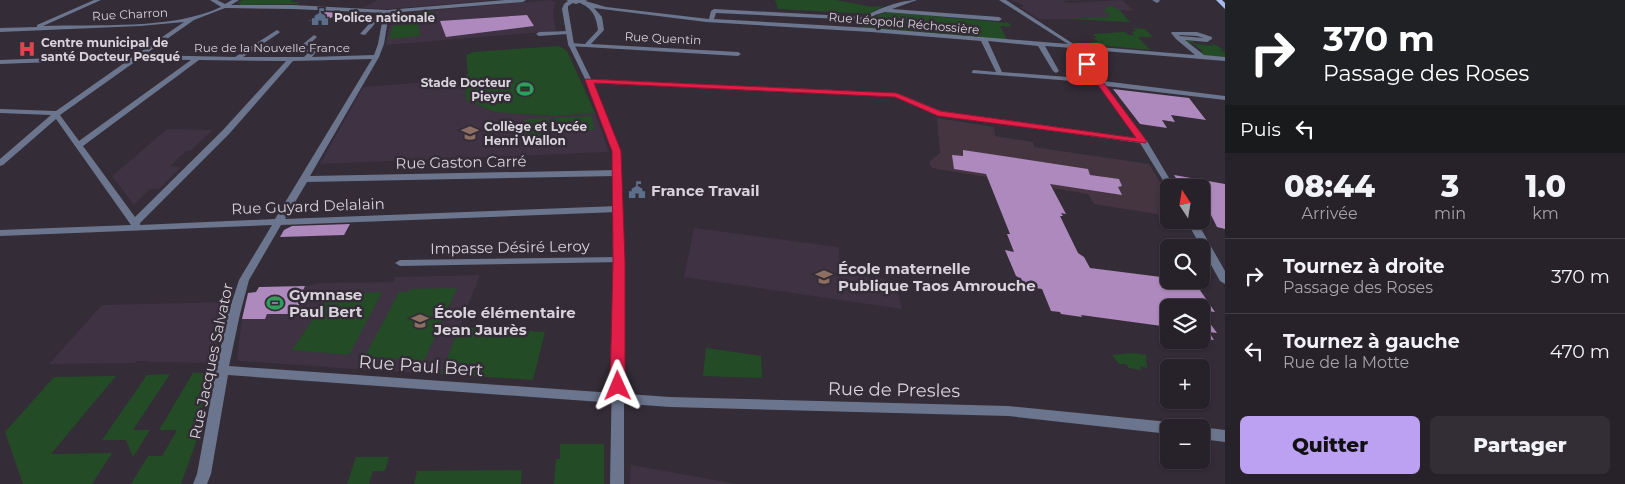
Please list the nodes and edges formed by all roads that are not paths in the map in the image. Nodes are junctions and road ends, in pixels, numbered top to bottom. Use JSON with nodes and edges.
{"nodes":[{"id":1,"x":98,"y":0,"type":"edge"},
{"id":2,"x":213,"y":0,"type":"edge"},
{"id":3,"x":236,"y":0,"type":"edge"},
{"id":4,"x":523,"y":0,"type":"edge"},
{"id":5,"x":569,"y":0,"type":"edge"},
{"id":6,"x":914,"y":0,"type":"edge"},
{"id":7,"x":1002,"y":0,"type":"edge"},
{"id":8,"x":1218,"y":0,"type":"edge"},
{"id":9,"x":585,"y":2,"type":"edge"},
{"id":10,"x":226,"y":7,"type":"junction"},
{"id":11,"x":1225,"y":7,"type":"edge"},
{"id":12,"x":604,"y":9,"type":"junction"},
{"id":13,"x":882,"y":10,"type":"junction"},
{"id":14,"x":387,"y":13,"type":"junction"},
{"id":15,"x":599,"y":17,"type":"junction"},
{"id":16,"x":192,"y":19,"type":"junction"},
{"id":17,"x":866,"y":19,"type":"junction"},
{"id":18,"x":999,"y":19,"type":"dead end"},
{"id":19,"x":711,"y":20,"type":"junction"},
{"id":20,"x":33,"y":29,"type":"junction"},
{"id":21,"x":0,"y":30,"type":"edge"},
{"id":22,"x":853,"y":30,"type":"junction"},
{"id":23,"x":277,"y":32,"type":"dead end"},
{"id":24,"x":567,"y":32,"type":"junction"},
{"id":25,"x":363,"y":34,"type":"dead end"},
{"id":26,"x":540,"y":34,"type":"dead end"},
{"id":27,"x":314,"y":37,"type":"dead end"},
{"id":28,"x":1178,"y":38,"type":"junction"},
{"id":29,"x":984,"y":40,"type":"junction"},
{"id":30,"x":571,"y":45,"type":"junction"},
{"id":31,"x":587,"y":45,"type":"junction"},
{"id":32,"x":1041,"y":45,"type":"junction"},
{"id":33,"x":1075,"y":48,"type":"junction"},
{"id":34,"x":738,"y":54,"type":"dead end"},
{"id":35,"x":137,"y":56,"type":"junction"},
{"id":36,"x":376,"y":57,"type":"junction"},
{"id":37,"x":1202,"y":57,"type":"junction"},
{"id":38,"x":198,"y":58,"type":"junction"},
{"id":39,"x":1225,"y":59,"type":"edge"},
{"id":40,"x":235,"y":60,"type":"junction"},
{"id":41,"x":291,"y":60,"type":"junction"},
{"id":42,"x":305,"y":60,"type":"junction"},
{"id":43,"x":0,"y":62,"type":"edge"},
{"id":44,"x":1056,"y":71,"type":"dead end"},
{"id":45,"x":974,"y":72,"type":"dead end"},
{"id":46,"x":1000,"y":74,"type":"junction"},
{"id":47,"x":589,"y":80,"type":"junction"},
{"id":48,"x":1100,"y":82,"type":"junction"},
{"id":49,"x":1225,"y":98,"type":"edge"},
{"id":50,"x":0,"y":111,"type":"edge"},
{"id":51,"x":57,"y":114,"type":"junction"},
{"id":52,"x":1143,"y":142,"type":"junction"},
{"id":53,"x":78,"y":146,"type":"junction"},
{"id":54,"x":0,"y":163,"type":"edge"},
{"id":55,"x":617,"y":173,"type":"junction"},
{"id":56,"x":305,"y":179,"type":"junction"},
{"id":57,"x":1166,"y":179,"type":"edge"},
{"id":58,"x":618,"y":209,"type":"junction"},
{"id":59,"x":279,"y":222,"type":"junction"},
{"id":60,"x":136,"y":226,"type":"junction"},
{"id":61,"x":1196,"y":229,"type":"edge"},
{"id":62,"x":0,"y":233,"type":"edge"},
{"id":63,"x":619,"y":260,"type":"junction"},
{"id":64,"x":400,"y":264,"type":"dead end"},
{"id":65,"x":1225,"y":281,"type":"edge"},
{"id":66,"x":223,"y":370,"type":"junction"},
{"id":67,"x":617,"y":398,"type":"junction"},
{"id":68,"x":1160,"y":427,"type":"edge"},
{"id":69,"x":1210,"y":434,"type":"edge"},
{"id":70,"x":1225,"y":436,"type":"edge"},
{"id":71,"x":200,"y":484,"type":"edge"},
{"id":72,"x":617,"y":484,"type":"edge"}],
"edges":[{"from":1,"to":20,"type":"street"},
{"from":2,"to":10,"type":"street"},
{"from":3,"to":10,"type":"street"},
{"from":4,"to":14,"type":"street"},
{"from":5,"to":9,"type":"street"},
{"from":5,"to":24,"type":"street"},
{"from":6,"to":13,"type":"street"},
{"from":7,"to":33,"type":"street"},
{"from":8,"to":11,"type":"main road"},
{"from":9,"to":12,"type":"street","name":"Rue Léopold Réchossière"},
{"from":9,"to":15,"type":"street"},
{"from":10,"to":14,"type":"street"},
{"from":10,"to":16,"type":"street","name":"Rue Charron"},
{"from":12,"to":15,"type":"street"},
{"from":12,"to":19,"type":"street","name":"Rue Léopold Réchossière"},
{"from":13,"to":17,"type":"street"},
{"from":13,"to":18,"type":"street"},
{"from":14,"to":25,"type":"street"},
{"from":14,"to":36,"type":"street","name":"Rue Jacques Salvator"},
{"from":15,"to":31,"type":"street"},
{"from":16,"to":20,"type":"street","name":"Rue Charron"},
{"from":16,"to":35,"type":"street"},
{"from":17,"to":19,"type":"street"},
{"from":17,"to":22,"type":"street"},
{"from":19,"to":22,"type":"street","name":"Rue Léopold Réchossière"},
{"from":20,"to":21,"type":"street","name":"Rue Charron"},
{"from":22,"to":29,"type":"street","name":"Rue Léopold Réchossière"},
{"from":23,"to":40,"type":"street"},
{"from":24,"to":26,"type":"street"},
{"from":24,"to":30,"type":"street"},
{"from":27,"to":42,"type":"street"},
{"from":28,"to":28,"type":"street"},
{"from":28,"to":37,"type":"street"},
{"from":29,"to":32,"type":"street","name":"Rue Léopold Réchossière"},
{"from":29,"to":46,"type":"street"},
{"from":30,"to":31,"type":"street"},
{"from":30,"to":47,"type":"street"},
{"from":31,"to":34,"type":"street","name":"Rue Quentin"},
{"from":32,"to":33,"type":"street","name":"Rue Léopold Réchossière"},
{"from":32,"to":44,"type":"street"},
{"from":33,"to":37,"type":"street","name":"Rue Léopold Réchossière"},
{"from":33,"to":48,"type":"street"},
{"from":35,"to":38,"type":"street","name":"Rue de la Nouvelle France"},
{"from":35,"to":43,"type":"street","name":"Rue de la Nouvelle France"},
{"from":35,"to":51,"type":"street"},
{"from":36,"to":42,"type":"street","name":"Rue de la Nouvelle France"},
{"from":36,"to":56,"type":"street","name":"Rue Jacques Salvator"},
{"from":37,"to":39,"type":"street","name":"Rue Léopold Réchossière"},
{"from":38,"to":40,"type":"street","name":"Rue de la Nouvelle France"},
{"from":38,"to":53,"type":"street"},
{"from":40,"to":41,"type":"street","name":"Rue de la Nouvelle France"},
{"from":41,"to":42,"type":"street","name":"Rue de la Nouvelle France"},
{"from":41,"to":60,"type":"street"},
{"from":45,"to":46,"type":"street"},
{"from":46,"to":48,"type":"street"},
{"from":47,"to":52,"type":"street"},
{"from":47,"to":55,"type":"street"},
{"from":48,"to":49,"type":"street"},
{"from":48,"to":52,"type":"street"},
{"from":50,"to":51,"type":"street"},
{"from":51,"to":53,"type":"street"},
{"from":51,"to":54,"type":"street"},
{"from":52,"to":57,"type":"street"},
{"from":53,"to":60,"type":"street"},
{"from":55,"to":56,"type":"street","name":"Rue Gaston Carré"},
{"from":55,"to":58,"type":"street"},
{"from":56,"to":59,"type":"street","name":"Rue Jacques Salvator"},
{"from":58,"to":59,"type":"street","name":"Rue Guyard Delalain"},
{"from":58,"to":63,"type":"street"},
{"from":59,"to":60,"type":"street","name":"Rue Guyard Delalain"},
{"from":59,"to":66,"type":"street","name":"Rue Jacques Salvator"},
{"from":60,"to":62,"type":"street","name":"Rue Guyard Delalain"},
{"from":61,"to":65,"type":"street"},
{"from":63,"to":64,"type":"street","name":"Impasse Désiré Leroy"},
{"from":63,"to":67,"type":"street"},
{"from":66,"to":67,"type":"street","name":"Rue Paul Bert"},
{"from":66,"to":71,"type":"street","name":"Rue Jacques Salvator"},
{"from":67,"to":68,"type":"street","name":"Rue de Presles"},
{"from":67,"to":72,"type":"street"},
{"from":69,"to":70,"type":"street"}]}
